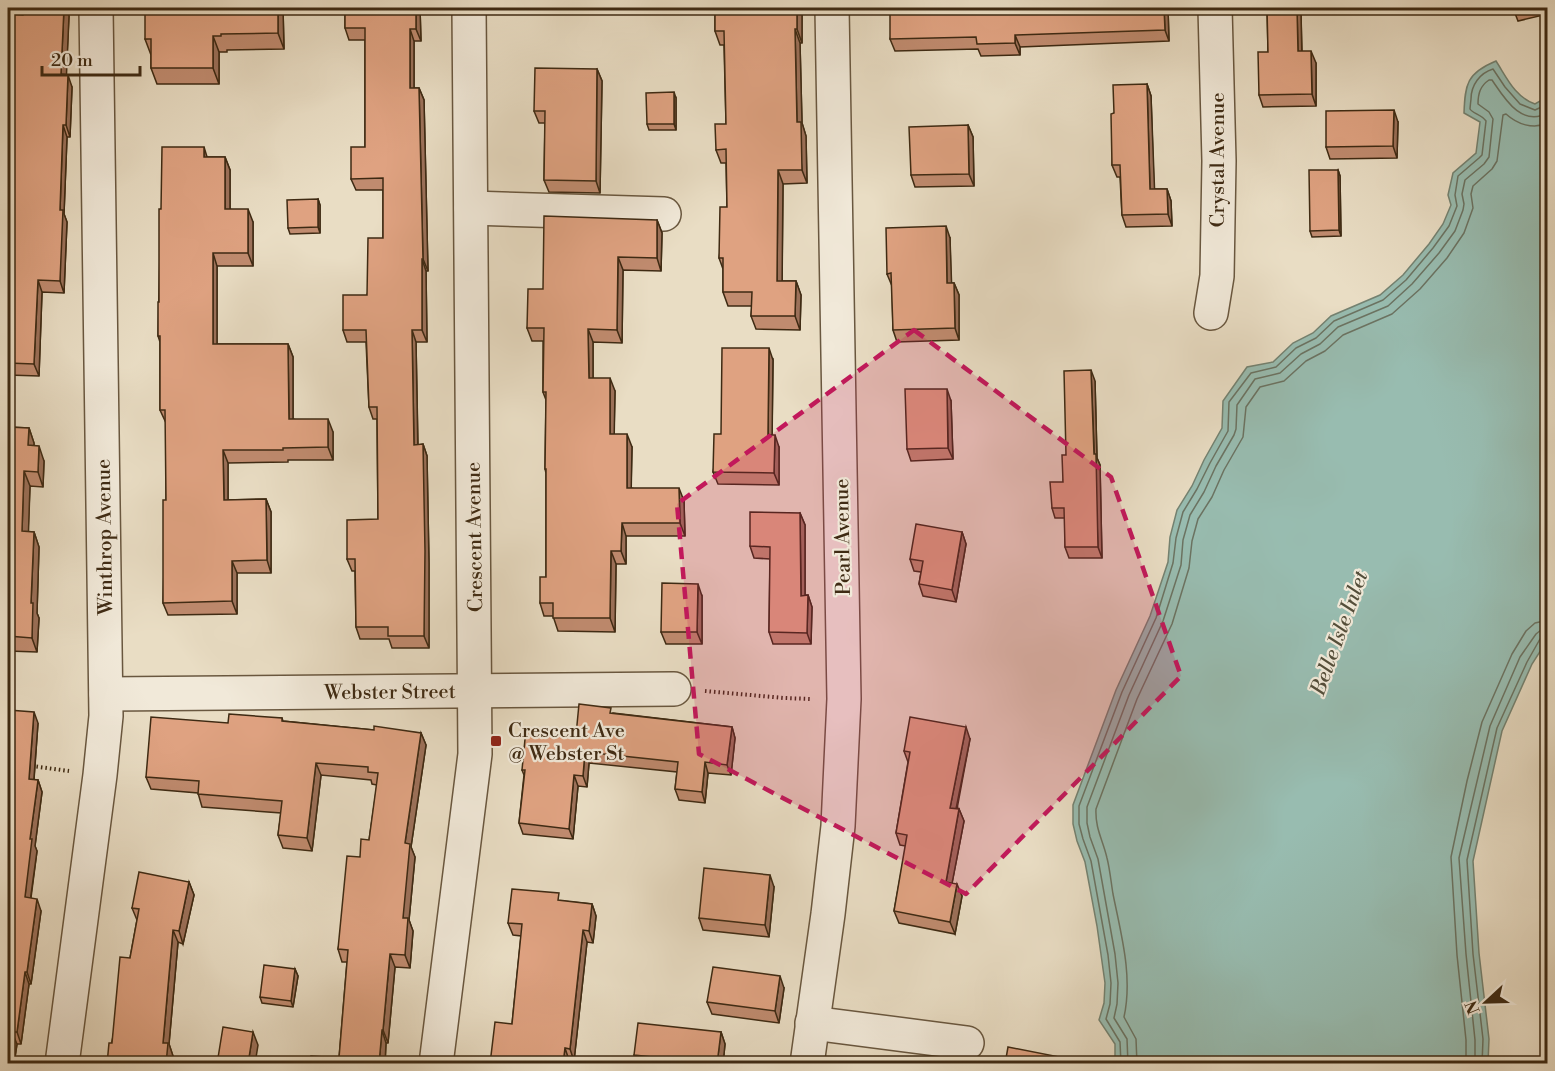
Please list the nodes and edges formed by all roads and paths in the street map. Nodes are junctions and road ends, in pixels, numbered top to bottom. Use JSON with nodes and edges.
{"nodes":[{"id":1,"x":96,"y":8,"type":"edge"},
{"id":2,"x":469,"y":8,"type":"edge"},
{"id":3,"x":832,"y":8,"type":"edge"},
{"id":4,"x":1215,"y":8,"type":"edge"},
{"id":5,"x":471,"y":208,"type":"junction"},
{"id":6,"x":664,"y":214,"type":"dead end"},
{"id":7,"x":1211,"y":313,"type":"dead end"},
{"id":8,"x":674,"y":689,"type":"joint"},
{"id":9,"x":475,"y":690,"type":"junction"},
{"id":10,"x":106,"y":694,"type":"junction"},
{"id":11,"x":784,"y":698,"type":"dead end"},
{"id":12,"x":27,"y":765,"type":"edge"},
{"id":13,"x":61,"y":770,"type":"dead end"},
{"id":14,"x":812,"y":1023,"type":"junction"},
{"id":15,"x":967,"y":1042,"type":"dead end"},
{"id":16,"x":62,"y":1064,"type":"edge"},
{"id":17,"x":436,"y":1064,"type":"edge"},
{"id":18,"x":807,"y":1064,"type":"edge"}],
"edges":[{"from":1,"to":10,"type":"street","name":"Winthrop Avenue"},
{"from":2,"to":5,"type":"street","name":"Crescent Avenue"},
{"from":3,"to":14,"type":"street","name":"Pearl Avenue"},
{"from":4,"to":7,"type":"street","name":"Crystal Avenue"},
{"from":5,"to":6,"type":"street"},
{"from":5,"to":9,"type":"street","name":"Crescent Avenue"},
{"from":8,"to":9,"type":"street","name":"Webster Street"},
{"from":8,"to":11,"type":"path"},
{"from":9,"to":10,"type":"street","name":"Webster Street"},
{"from":9,"to":17,"type":"street","name":"Crescent Avenue"},
{"from":10,"to":16,"type":"street","name":"Winthrop Avenue"},
{"from":12,"to":13,"type":"path"},
{"from":14,"to":15,"type":"street"},
{"from":14,"to":18,"type":"street","name":"Pearl Avenue"}]}
